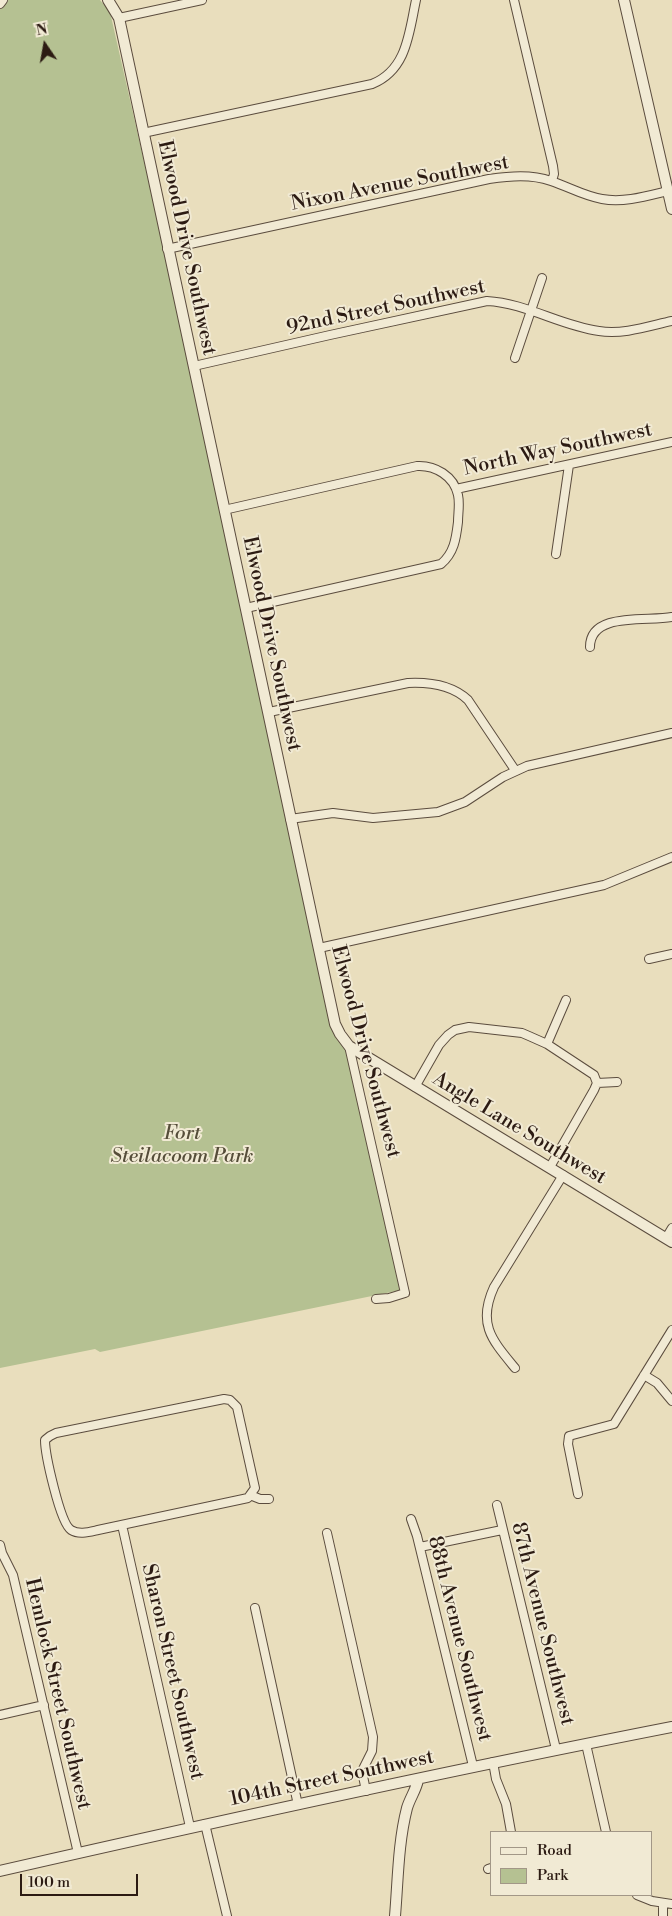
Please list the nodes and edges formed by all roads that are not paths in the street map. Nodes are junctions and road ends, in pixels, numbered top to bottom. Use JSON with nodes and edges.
{"nodes":[{"id":1,"x":3,"y":0,"type":"edge"},
{"id":2,"x":108,"y":0,"type":"edge"},
{"id":3,"x":202,"y":0,"type":"edge"},
{"id":4,"x":416,"y":0,"type":"edge"},
{"id":5,"x":514,"y":0,"type":"edge"},
{"id":6,"x":624,"y":0,"type":"edge"},
{"id":7,"x":0,"y":4,"type":"edge"},
{"id":8,"x":119,"y":18,"type":"junction"},
{"id":9,"x":143,"y":133,"type":"junction"},
{"id":10,"x":552,"y":181,"type":"junction"},
{"id":11,"x":668,"y":191,"type":"junction"},
{"id":12,"x":672,"y":207,"type":"edge"},
{"id":13,"x":167,"y":249,"type":"junction"},
{"id":14,"x":542,"y":278,"type":"dead end"},
{"id":15,"x":532,"y":311,"type":"junction"},
{"id":16,"x":672,"y":320,"type":"edge"},
{"id":17,"x":515,"y":358,"type":"dead end"},
{"id":18,"x":194,"y":366,"type":"junction"},
{"id":19,"x":672,"y":442,"type":"edge"},
{"id":20,"x":569,"y":465,"type":"junction"},
{"id":21,"x":456,"y":489,"type":"junction"},
{"id":22,"x":224,"y":510,"type":"junction"},
{"id":23,"x":556,"y":554,"type":"dead end"},
{"id":24,"x":246,"y":608,"type":"junction"},
{"id":25,"x":672,"y":617,"type":"edge"},
{"id":26,"x":590,"y":647,"type":"dead end"},
{"id":27,"x":269,"y":712,"type":"junction"},
{"id":28,"x":672,"y":733,"type":"edge"},
{"id":29,"x":516,"y":770,"type":"junction"},
{"id":30,"x":290,"y":819,"type":"junction"},
{"id":31,"x":672,"y":858,"type":"edge"},
{"id":32,"x":320,"y":948,"type":"junction"},
{"id":33,"x":672,"y":954,"type":"edge"},
{"id":34,"x":649,"y":959,"type":"dead end"},
{"id":35,"x":566,"y":1000,"type":"dead end"},
{"id":36,"x":547,"y":1044,"type":"junction"},
{"id":37,"x":349,"y":1046,"type":"junction"},
{"id":38,"x":616,"y":1082,"type":"dead end"},
{"id":39,"x":597,"y":1083,"type":"junction"},
{"id":40,"x":415,"y":1087,"type":"junction"},
{"id":41,"x":550,"y":1167,"type":"junction"},
{"id":42,"x":562,"y":1175,"type":"junction"},
{"id":43,"x":672,"y":1228,"type":"edge"},
{"id":44,"x":669,"y":1240,"type":"edge"},
{"id":45,"x":376,"y":1299,"type":"dead end"},
{"id":46,"x":672,"y":1330,"type":"edge"},
{"id":47,"x":515,"y":1368,"type":"dead end"},
{"id":48,"x":644,"y":1375,"type":"junction"},
{"id":49,"x":672,"y":1401,"type":"edge"},
{"id":50,"x":578,"y":1494,"type":"dead end"},
{"id":51,"x":250,"y":1495,"type":"junction"},
{"id":52,"x":269,"y":1499,"type":"dead end"},
{"id":53,"x":497,"y":1505,"type":"dead end"},
{"id":54,"x":411,"y":1519,"type":"dead end"},
{"id":55,"x":122,"y":1525,"type":"junction"},
{"id":56,"x":502,"y":1530,"type":"junction"},
{"id":57,"x":327,"y":1533,"type":"dead end"},
{"id":58,"x":0,"y":1545,"type":"edge"},
{"id":59,"x":420,"y":1547,"type":"junction"},
{"id":60,"x":255,"y":1608,"type":"dead end"},
{"id":61,"x":44,"y":1705,"type":"junction"},
{"id":62,"x":0,"y":1715,"type":"edge"},
{"id":63,"x":672,"y":1727,"type":"edge"},
{"id":64,"x":586,"y":1744,"type":"junction"},
{"id":65,"x":556,"y":1749,"type":"junction"},
{"id":66,"x":493,"y":1762,"type":"junction"},
{"id":67,"x":473,"y":1766,"type":"junction"},
{"id":68,"x":418,"y":1780,"type":"junction"},
{"id":69,"x":366,"y":1791,"type":"junction"},
{"id":70,"x":298,"y":1804,"type":"junction"},
{"id":71,"x":205,"y":1824,"type":"junction"},
{"id":72,"x":190,"y":1827,"type":"junction"},
{"id":73,"x":511,"y":1831,"type":"edge"},
{"id":74,"x":606,"y":1831,"type":"edge"},
{"id":75,"x":78,"y":1853,"type":"junction"},
{"id":76,"x":0,"y":1871,"type":"edge"},
{"id":77,"x":639,"y":1896,"type":"edge"},
{"id":78,"x":663,"y":1903,"type":"junction"},
{"id":79,"x":672,"y":1904,"type":"edge"},
{"id":80,"x":227,"y":1916,"type":"edge"},
{"id":81,"x":395,"y":1916,"type":"edge"},
{"id":82,"x":663,"y":1916,"type":"edge"}],
"edges":[{"from":1,"to":7,"type":"street"},
{"from":2,"to":8,"type":"street","name":"Elwood Drive Southwest"},
{"from":3,"to":8,"type":"street"},
{"from":4,"to":9,"type":"street"},
{"from":5,"to":10,"type":"street"},
{"from":6,"to":11,"type":"street"},
{"from":8,"to":9,"type":"street","name":"Elwood Drive Southwest"},
{"from":9,"to":13,"type":"street","name":"Elwood Drive Southwest"},
{"from":10,"to":11,"type":"street","name":"Nixon Avenue Southwest"},
{"from":10,"to":13,"type":"street","name":"Nixon Avenue Southwest"},
{"from":11,"to":12,"type":"street"},
{"from":13,"to":18,"type":"street","name":"Elwood Drive Southwest"},
{"from":14,"to":15,"type":"street"},
{"from":15,"to":16,"type":"street","name":"92nd Street Southwest"},
{"from":15,"to":17,"type":"street"},
{"from":15,"to":18,"type":"street","name":"92nd Street Southwest"},
{"from":18,"to":22,"type":"street","name":"Elwood Drive Southwest"},
{"from":19,"to":20,"type":"street","name":"North Way Southwest"},
{"from":20,"to":21,"type":"street","name":"North Way Southwest"},
{"from":20,"to":23,"type":"street"},
{"from":21,"to":22,"type":"street","name":"North Way Southwest"},
{"from":21,"to":24,"type":"street"},
{"from":22,"to":24,"type":"street","name":"Elwood Drive Southwest"},
{"from":24,"to":27,"type":"street","name":"Elwood Drive Southwest"},
{"from":25,"to":26,"type":"street"},
{"from":27,"to":29,"type":"street"},
{"from":27,"to":30,"type":"street","name":"Elwood Drive Southwest"},
{"from":28,"to":29,"type":"street"},
{"from":29,"to":30,"type":"street"},
{"from":30,"to":32,"type":"street","name":"Elwood Drive Southwest"},
{"from":31,"to":32,"type":"street"},
{"from":32,"to":37,"type":"street","name":"Elwood Drive Southwest"},
{"from":33,"to":34,"type":"street"},
{"from":35,"to":36,"type":"street"},
{"from":36,"to":39,"type":"street"},
{"from":36,"to":40,"type":"street"},
{"from":37,"to":40,"type":"street","name":"Angle Lane Southwest"},
{"from":37,"to":45,"type":"street","name":"Elwood Drive Southwest"},
{"from":38,"to":39,"type":"street"},
{"from":39,"to":41,"type":"street"},
{"from":40,"to":41,"type":"street","name":"Angle Lane Southwest"},
{"from":41,"to":42,"type":"street","name":"Angle Lane Southwest"},
{"from":42,"to":44,"type":"street","name":"Angle Lane Southwest"},
{"from":42,"to":47,"type":"street"},
{"from":43,"to":44,"type":"street"},
{"from":46,"to":48,"type":"street"},
{"from":48,"to":49,"type":"street"},
{"from":48,"to":50,"type":"street"},
{"from":51,"to":52,"type":"street"},
{"from":51,"to":55,"type":"street"},
{"from":51,"to":55,"type":"street"},
{"from":53,"to":56,"type":"street","name":"87th Avenue Southwest"},
{"from":54,"to":59,"type":"street","name":"88th Avenue Southwest"},
{"from":55,"to":72,"type":"street","name":"Sharon Street Southwest"},
{"from":56,"to":59,"type":"street"},
{"from":56,"to":65,"type":"street","name":"87th Avenue Southwest"},
{"from":57,"to":69,"type":"street"},
{"from":58,"to":61,"type":"street","name":"Hemlock Street Southwest"},
{"from":59,"to":67,"type":"street","name":"88th Avenue Southwest"},
{"from":60,"to":70,"type":"street"},
{"from":61,"to":62,"type":"street"},
{"from":61,"to":75,"type":"street","name":"Hemlock Street Southwest"},
{"from":63,"to":64,"type":"street","name":"104th Street Southwest"},
{"from":64,"to":65,"type":"street","name":"104th Street Southwest"},
{"from":64,"to":74,"type":"street"},
{"from":65,"to":66,"type":"street","name":"104th Street Southwest"},
{"from":66,"to":67,"type":"street","name":"104th Street Southwest"},
{"from":66,"to":73,"type":"street"},
{"from":67,"to":68,"type":"street","name":"104th Street Southwest"},
{"from":68,"to":69,"type":"street","name":"104th Street Southwest"},
{"from":68,"to":81,"type":"street"},
{"from":69,"to":70,"type":"street","name":"104th Street Southwest"},
{"from":70,"to":71,"type":"street","name":"104th Street Southwest"},
{"from":71,"to":72,"type":"street","name":"104th Street Southwest"},
{"from":71,"to":80,"type":"street"},
{"from":72,"to":75,"type":"street","name":"104th Street Southwest"},
{"from":75,"to":76,"type":"street","name":"104th Street Southwest"},
{"from":77,"to":78,"type":"street"},
{"from":78,"to":79,"type":"street"},
{"from":78,"to":82,"type":"street"}]}
